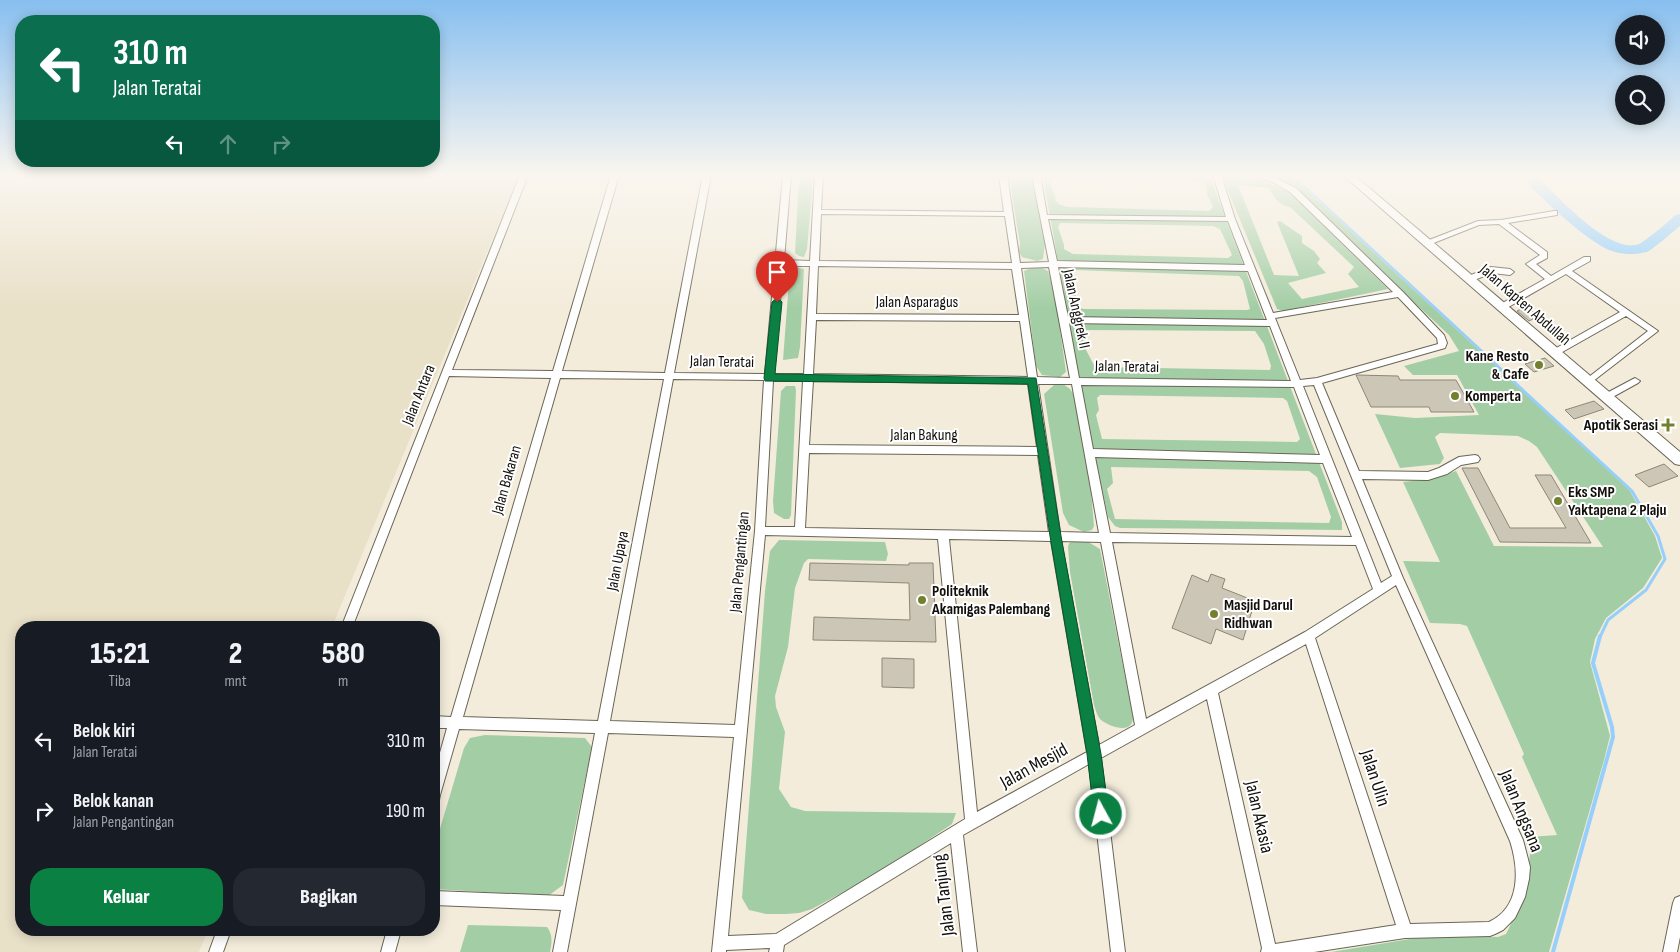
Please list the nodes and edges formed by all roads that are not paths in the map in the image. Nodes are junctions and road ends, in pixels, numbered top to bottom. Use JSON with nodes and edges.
{"nodes":[{"id":1,"x":507,"y":219,"type":"edge"},
{"id":2,"x":602,"y":219,"type":"edge"},
{"id":3,"x":699,"y":219,"type":"edge"},
{"id":4,"x":784,"y":219,"type":"edge"},
{"id":5,"x":817,"y":219,"type":"edge"},
{"id":6,"x":1009,"y":219,"type":"edge"},
{"id":7,"x":1043,"y":219,"type":"edge"},
{"id":8,"x":1231,"y":219,"type":"edge"},
{"id":9,"x":1323,"y":219,"type":"edge"},
{"id":10,"x":1401,"y":219,"type":"edge"},
{"id":11,"x":1516,"y":219,"type":"edge"},
{"id":12,"x":1501,"y":222,"type":"junction"},
{"id":13,"x":1428,"y":242,"type":"junction"},
{"id":14,"x":1587,"y":259,"type":"dead end"},
{"id":15,"x":781,"y":263,"type":"junction"},
{"id":16,"x":814,"y":263,"type":"junction"},
{"id":17,"x":1052,"y":264,"type":"junction"},
{"id":18,"x":1015,"y":266,"type":"junction"},
{"id":19,"x":1250,"y":268,"type":"junction"},
{"id":20,"x":1567,"y":271,"type":"junction"},
{"id":21,"x":1510,"y":272,"type":"dead end"},
{"id":22,"x":1469,"y":279,"type":"junction"},
{"id":23,"x":1550,"y":280,"type":"junction"},
{"id":24,"x":1400,"y":294,"type":"junction"},
{"id":25,"x":1502,"y":307,"type":"junction"},
{"id":26,"x":1626,"y":312,"type":"junction"},
{"id":27,"x":811,"y":317,"type":"junction"},
{"id":28,"x":1022,"y":318,"type":"junction"},
{"id":29,"x":1272,"y":319,"type":"junction"},
{"id":30,"x":1064,"y":320,"type":"junction"},
{"id":31,"x":1554,"y":353,"type":"junction"},
{"id":32,"x":447,"y":373,"type":"junction"},
{"id":33,"x":557,"y":373,"type":"junction"},
{"id":34,"x":670,"y":377,"type":"junction"},
{"id":35,"x":769,"y":378,"type":"junction"},
{"id":36,"x":809,"y":378,"type":"junction"},
{"id":37,"x":1033,"y":381,"type":"junction"},
{"id":38,"x":1317,"y":381,"type":"junction"},
{"id":39,"x":1635,"y":381,"type":"dead end"},
{"id":40,"x":1075,"y":382,"type":"junction"},
{"id":41,"x":1588,"y":382,"type":"junction"},
{"id":42,"x":1296,"y":384,"type":"junction"},
{"id":43,"x":1606,"y":397,"type":"junction"},
{"id":44,"x":804,"y":449,"type":"junction"},
{"id":45,"x":1043,"y":451,"type":"junction"},
{"id":46,"x":1089,"y":453,"type":"junction"},
{"id":47,"x":1326,"y":459,"type":"junction"},
{"id":48,"x":1475,"y":459,"type":"dead end"},
{"id":49,"x":1680,"y":460,"type":"edge"},
{"id":50,"x":1357,"y":475,"type":"junction"},
{"id":51,"x":760,"y":531,"type":"junction"},
{"id":52,"x":800,"y":532,"type":"junction"},
{"id":53,"x":943,"y":535,"type":"junction"},
{"id":54,"x":1056,"y":536,"type":"junction"},
{"id":55,"x":1106,"y":536,"type":"junction"},
{"id":56,"x":1359,"y":540,"type":"junction"},
{"id":57,"x":1398,"y":578,"type":"junction"},
{"id":58,"x":1379,"y":591,"type":"junction"},
{"id":59,"x":349,"y":621,"type":"edge"},
{"id":60,"x":1309,"y":636,"type":"junction"},
{"id":61,"x":1211,"y":690,"type":"junction"},
{"id":62,"x":440,"y":722,"type":"edge"},
{"id":63,"x":455,"y":722,"type":"junction"},
{"id":64,"x":603,"y":726,"type":"junction"},
{"id":65,"x":1142,"y":728,"type":"junction"},
{"id":66,"x":740,"y":731,"type":"junction"},
{"id":67,"x":1094,"y":754,"type":"junction"},
{"id":68,"x":440,"y":774,"type":"edge"},
{"id":69,"x":972,"y":822,"type":"junction"},
{"id":70,"x":956,"y":833,"type":"junction"},
{"id":71,"x":440,"y":898,"type":"edge"},
{"id":72,"x":568,"y":903,"type":"junction"},
{"id":73,"x":1680,"y":903,"type":"edge"},
{"id":74,"x":1405,"y":931,"type":"junction"},
{"id":75,"x":222,"y":936,"type":"edge"},
{"id":76,"x":392,"y":936,"type":"edge"},
{"id":77,"x":719,"y":947,"type":"edge"},
{"id":78,"x":777,"y":947,"type":"edge"},
{"id":79,"x":216,"y":952,"type":"edge"},
{"id":80,"x":388,"y":952,"type":"edge"},
{"id":81,"x":560,"y":952,"type":"edge"},
{"id":82,"x":970,"y":952,"type":"edge"},
{"id":83,"x":1118,"y":952,"type":"edge"},
{"id":84,"x":1269,"y":952,"type":"edge"},
{"id":85,"x":1670,"y":952,"type":"edge"}],
"edges":[{"from":1,"to":32,"type":"street","name":"Jalan Antara"},
{"from":2,"to":33,"type":"street","name":"Jalan Bakaran"},
{"from":3,"to":34,"type":"street","name":"Jalan Upaya"},
{"from":4,"to":15,"type":"street","name":"Jalan Pengantingan"},
{"from":5,"to":16,"type":"street"},
{"from":6,"to":18,"type":"street"},
{"from":7,"to":17,"type":"street","name":"Jalan Anggrek II"},
{"from":8,"to":19,"type":"street"},
{"from":9,"to":24,"type":"street"},
{"from":10,"to":13,"type":"main road","name":"Jalan Kapten Abdullah"},
{"from":11,"to":12,"type":"street"},
{"from":12,"to":13,"type":"street"},
{"from":12,"to":23,"type":"street"},
{"from":13,"to":22,"type":"main road","name":"Jalan Kapten Abdullah"},
{"from":14,"to":20,"type":"street"},
{"from":15,"to":16,"type":"street"},
{"from":15,"to":35,"type":"street","name":"Jalan Pengantingan"},
{"from":16,"to":18,"type":"street"},
{"from":16,"to":27,"type":"street"},
{"from":17,"to":18,"type":"street"},
{"from":17,"to":19,"type":"street"},
{"from":17,"to":30,"type":"street","name":"Jalan Anggrek II"},
{"from":18,"to":28,"type":"street"},
{"from":19,"to":29,"type":"street"},
{"from":20,"to":23,"type":"street"},
{"from":20,"to":26,"type":"street"},
{"from":21,"to":22,"type":"street"},
{"from":22,"to":25,"type":"main road","name":"Jalan Kapten Abdullah"},
{"from":23,"to":25,"type":"street"},
{"from":24,"to":29,"type":"street"},
{"from":24,"to":38,"type":"street","name":"Jalan Teratai"},
{"from":25,"to":31,"type":"main road","name":"Jalan Kapten Abdullah"},
{"from":26,"to":31,"type":"street"},
{"from":26,"to":41,"type":"street"},
{"from":27,"to":28,"type":"street","name":"Jalan Asparagus"},
{"from":27,"to":36,"type":"street"},
{"from":28,"to":37,"type":"street"},
{"from":29,"to":30,"type":"street"},
{"from":29,"to":42,"type":"street"},
{"from":30,"to":40,"type":"street","name":"Jalan Anggrek II"},
{"from":31,"to":41,"type":"main road","name":"Jalan Kapten Abdullah"},
{"from":32,"to":33,"type":"street","name":"Jalan Teratai"},
{"from":32,"to":59,"type":"street","name":"Jalan Antara"},
{"from":33,"to":34,"type":"street","name":"Jalan Teratai"},
{"from":33,"to":63,"type":"street","name":"Jalan Bakaran"},
{"from":34,"to":35,"type":"street","name":"Jalan Teratai"},
{"from":34,"to":64,"type":"street","name":"Jalan Upaya"},
{"from":35,"to":36,"type":"street","name":"Jalan Teratai"},
{"from":35,"to":51,"type":"street","name":"Jalan Pengantingan"},
{"from":36,"to":37,"type":"street","name":"Jalan Teratai"},
{"from":36,"to":44,"type":"street"},
{"from":37,"to":40,"type":"street","name":"Jalan Teratai"},
{"from":37,"to":45,"type":"street"},
{"from":38,"to":42,"type":"street","name":"Jalan Teratai"},
{"from":38,"to":50,"type":"street","name":"Jalan Angsana"},
{"from":39,"to":43,"type":"street"},
{"from":40,"to":42,"type":"street","name":"Jalan Teratai"},
{"from":40,"to":46,"type":"street","name":"Jalan Anggrek II"},
{"from":41,"to":43,"type":"main road","name":"Jalan Kapten Abdullah"},
{"from":42,"to":47,"type":"street"},
{"from":43,"to":49,"type":"main road","name":"Jalan Kapten Abdullah"},
{"from":44,"to":45,"type":"street","name":"Jalan Bakung"},
{"from":44,"to":52,"type":"street"},
{"from":45,"to":54,"type":"street"},
{"from":46,"to":47,"type":"street"},
{"from":46,"to":55,"type":"street","name":"Jalan Anggrek II"},
{"from":47,"to":56,"type":"street"},
{"from":48,"to":50,"type":"street"},
{"from":50,"to":57,"type":"street","name":"Jalan Angsana"},
{"from":51,"to":52,"type":"street"},
{"from":51,"to":66,"type":"street","name":"Jalan Pengantingan"},
{"from":52,"to":53,"type":"street"},
{"from":53,"to":54,"type":"street"},
{"from":53,"to":69,"type":"street"},
{"from":54,"to":55,"type":"street"},
{"from":54,"to":67,"type":"street"},
{"from":55,"to":56,"type":"street"},
{"from":55,"to":65,"type":"street","name":"Jalan Anggrek II"},
{"from":56,"to":58,"type":"street"},
{"from":57,"to":58,"type":"street","name":"Jalan Mesjid"},
{"from":57,"to":74,"type":"street","name":"Jalan Angsana"},
{"from":58,"to":60,"type":"street","name":"Jalan Mesjid"},
{"from":60,"to":61,"type":"street","name":"Jalan Mesjid"},
{"from":60,"to":74,"type":"street","name":"Jalan Ulin"},
{"from":61,"to":65,"type":"street","name":"Jalan Mesjid"},
{"from":61,"to":84,"type":"street","name":"Jalan Akasia"},
{"from":62,"to":63,"type":"street"},
{"from":63,"to":64,"type":"street"},
{"from":63,"to":68,"type":"street","name":"Jalan Bakaran"},
{"from":64,"to":66,"type":"street"},
{"from":64,"to":72,"type":"street","name":"Jalan Upaya"},
{"from":65,"to":67,"type":"street","name":"Jalan Mesjid"},
{"from":66,"to":77,"type":"street","name":"Jalan Pengantingan"},
{"from":67,"to":69,"type":"street","name":"Jalan Mesjid"},
{"from":67,"to":83,"type":"street"},
{"from":69,"to":70,"type":"street","name":"Jalan Mesjid"},
{"from":70,"to":78,"type":"street","name":"Jalan Mesjid"},
{"from":70,"to":82,"type":"street","name":"Jalan Tanjung"},
{"from":71,"to":72,"type":"street"},
{"from":72,"to":81,"type":"street","name":"Jalan Upaya"},
{"from":73,"to":85,"type":"street"},
{"from":74,"to":84,"type":"street","name":"Jalan Angsana"},
{"from":75,"to":79,"type":"street"},
{"from":76,"to":80,"type":"street"},
{"from":77,"to":78,"type":"street"}]}
